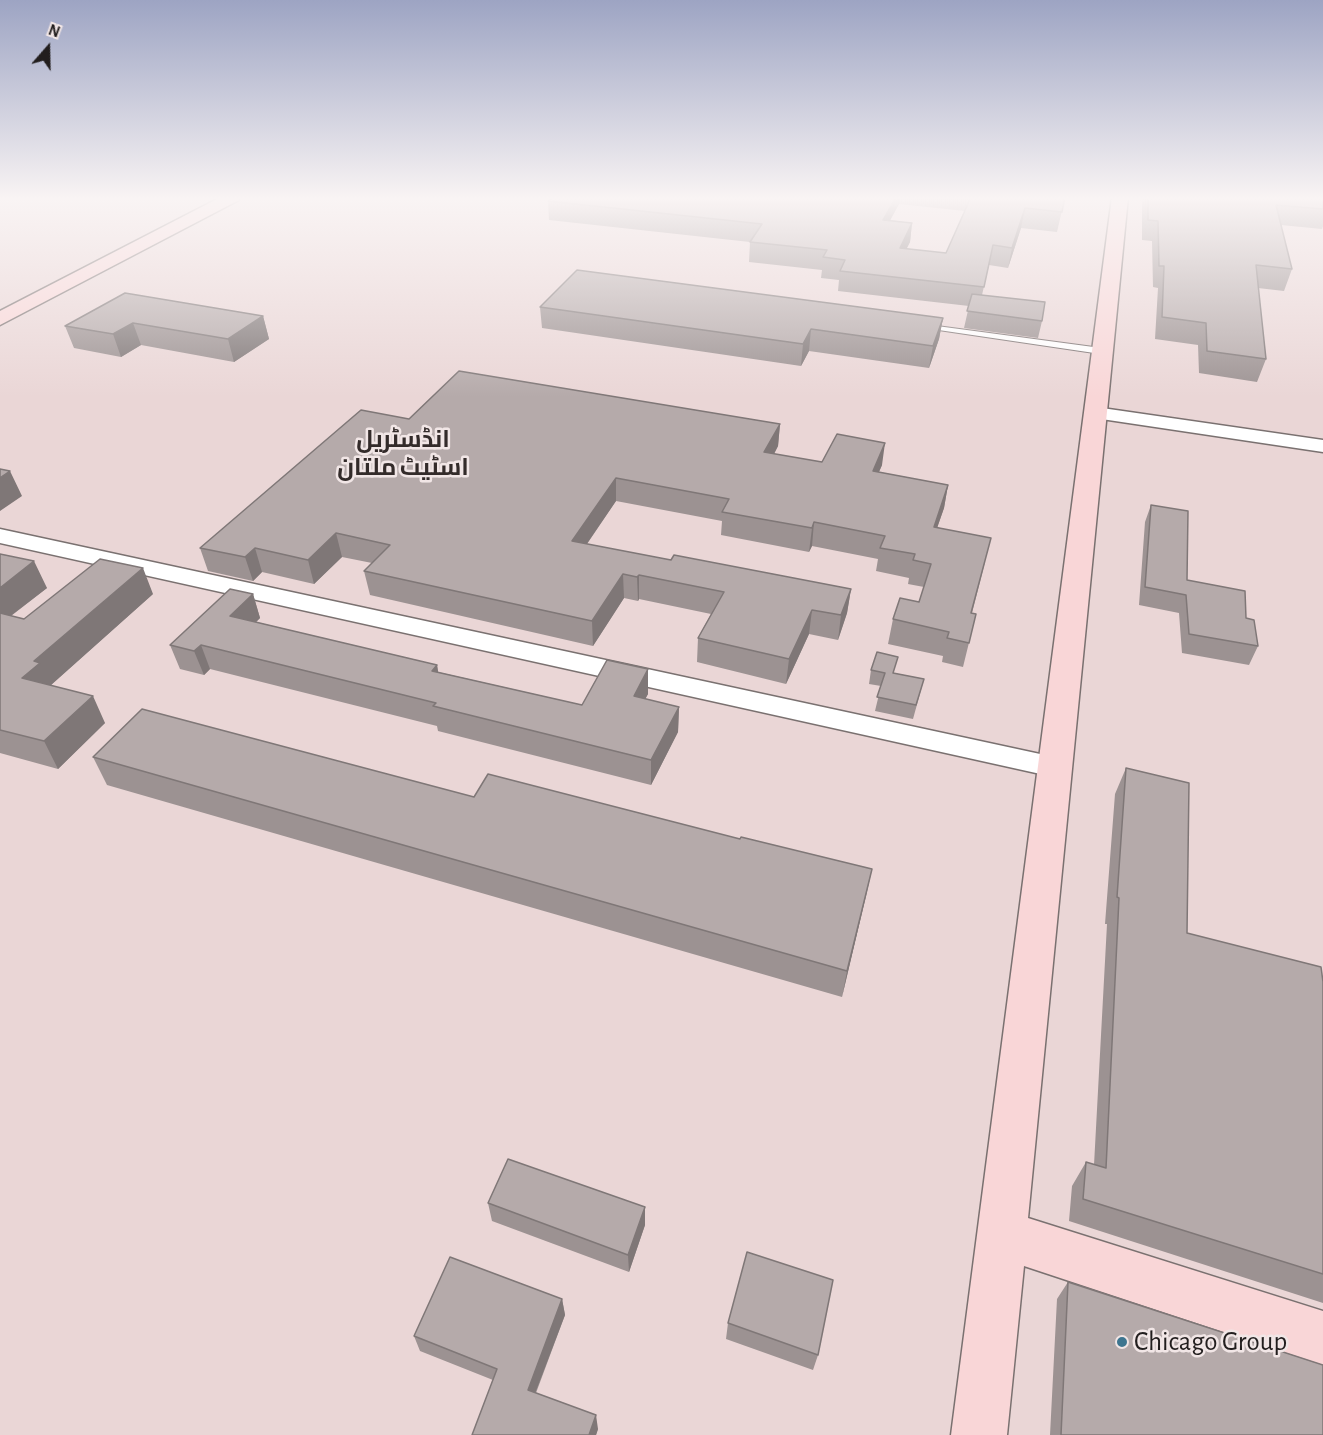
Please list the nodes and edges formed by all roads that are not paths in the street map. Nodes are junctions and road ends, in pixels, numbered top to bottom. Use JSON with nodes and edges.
{"nodes":[{"id":1,"x":105,"y":264,"type":"edge"},
{"id":2,"x":1112,"y":264,"type":"edge"},
{"id":3,"x":0,"y":319,"type":"edge"},
{"id":4,"x":916,"y":325,"type":"edge"},
{"id":5,"x":1101,"y":351,"type":"junction"},
{"id":6,"x":1095,"y":413,"type":"junction"},
{"id":7,"x":1323,"y":446,"type":"edge"},
{"id":8,"x":0,"y":536,"type":"edge"},
{"id":9,"x":1054,"y":767,"type":"junction"},
{"id":10,"x":1002,"y":1234,"type":"junction"},
{"id":11,"x":1323,"y":1338,"type":"edge"},
{"id":12,"x":980,"y":1435,"type":"edge"}],
"edges":[{"from":1,"to":3,"type":"street"},
{"from":2,"to":5,"type":"street"},
{"from":4,"to":5,"type":"lane"},
{"from":5,"to":6,"type":"street"},
{"from":6,"to":7,"type":"street"},
{"from":6,"to":9,"type":"street"},
{"from":8,"to":9,"type":"street"},
{"from":9,"to":10,"type":"street"},
{"from":10,"to":11,"type":"street"},
{"from":10,"to":12,"type":"street"}]}
